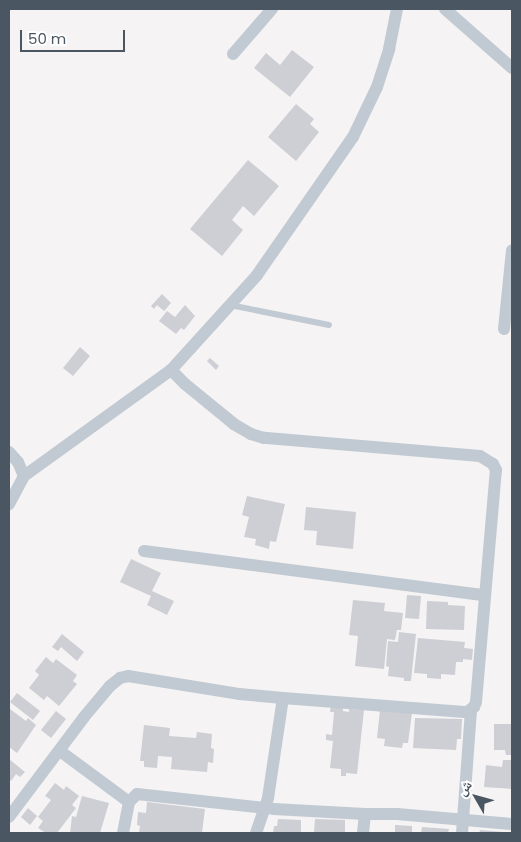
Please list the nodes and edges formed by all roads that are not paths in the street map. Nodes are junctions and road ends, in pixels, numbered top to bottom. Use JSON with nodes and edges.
{"nodes":[{"id":1,"x":272,"y":9,"type":"edge"},
{"id":2,"x":445,"y":9,"type":"edge"},
{"id":3,"x":399,"y":10,"type":"edge"},
{"id":4,"x":233,"y":54,"type":"dead end"},
{"id":5,"x":512,"y":68,"type":"edge"},
{"id":6,"x":512,"y":250,"type":"edge"},
{"id":7,"x":229,"y":304,"type":"junction"},
{"id":8,"x":328,"y":325,"type":"dead end"},
{"id":9,"x":504,"y":328,"type":"dead end"},
{"id":10,"x":171,"y":370,"type":"junction"},
{"id":11,"x":9,"y":452,"type":"edge"},
{"id":12,"x":24,"y":476,"type":"junction"},
{"id":13,"x":9,"y":504,"type":"edge"},
{"id":14,"x":144,"y":551,"type":"dead end"},
{"id":15,"x":484,"y":595,"type":"junction"},
{"id":16,"x":284,"y":698,"type":"junction"},
{"id":17,"x":471,"y":710,"type":"junction"},
{"id":18,"x":60,"y":751,"type":"junction"},
{"id":19,"x":129,"y":802,"type":"junction"},
{"id":20,"x":264,"y":808,"type":"junction"},
{"id":21,"x":365,"y":814,"type":"junction"},
{"id":22,"x":9,"y":817,"type":"edge"},
{"id":23,"x":464,"y":820,"type":"junction"},
{"id":24,"x":512,"y":824,"type":"edge"},
{"id":25,"x":123,"y":833,"type":"edge"},
{"id":26,"x":256,"y":833,"type":"edge"},
{"id":27,"x":363,"y":833,"type":"edge"},
{"id":28,"x":462,"y":833,"type":"edge"}],
"edges":[{"from":1,"to":4,"type":"street"},
{"from":2,"to":5,"type":"street"},
{"from":3,"to":7,"type":"street"},
{"from":6,"to":9,"type":"street"},
{"from":7,"to":8,"type":"lane"},
{"from":7,"to":10,"type":"street"},
{"from":10,"to":12,"type":"street"},
{"from":10,"to":15,"type":"street"},
{"from":11,"to":12,"type":"street"},
{"from":12,"to":13,"type":"street"},
{"from":14,"to":15,"type":"street"},
{"from":15,"to":17,"type":"street"},
{"from":16,"to":17,"type":"street"},
{"from":16,"to":18,"type":"street"},
{"from":16,"to":20,"type":"street"},
{"from":17,"to":23,"type":"street"},
{"from":18,"to":19,"type":"street"},
{"from":18,"to":22,"type":"street"},
{"from":19,"to":20,"type":"street"},
{"from":19,"to":25,"type":"street"},
{"from":20,"to":21,"type":"street"},
{"from":20,"to":26,"type":"street"},
{"from":21,"to":23,"type":"street"},
{"from":21,"to":27,"type":"street"},
{"from":23,"to":24,"type":"street"},
{"from":23,"to":28,"type":"street"}]}
